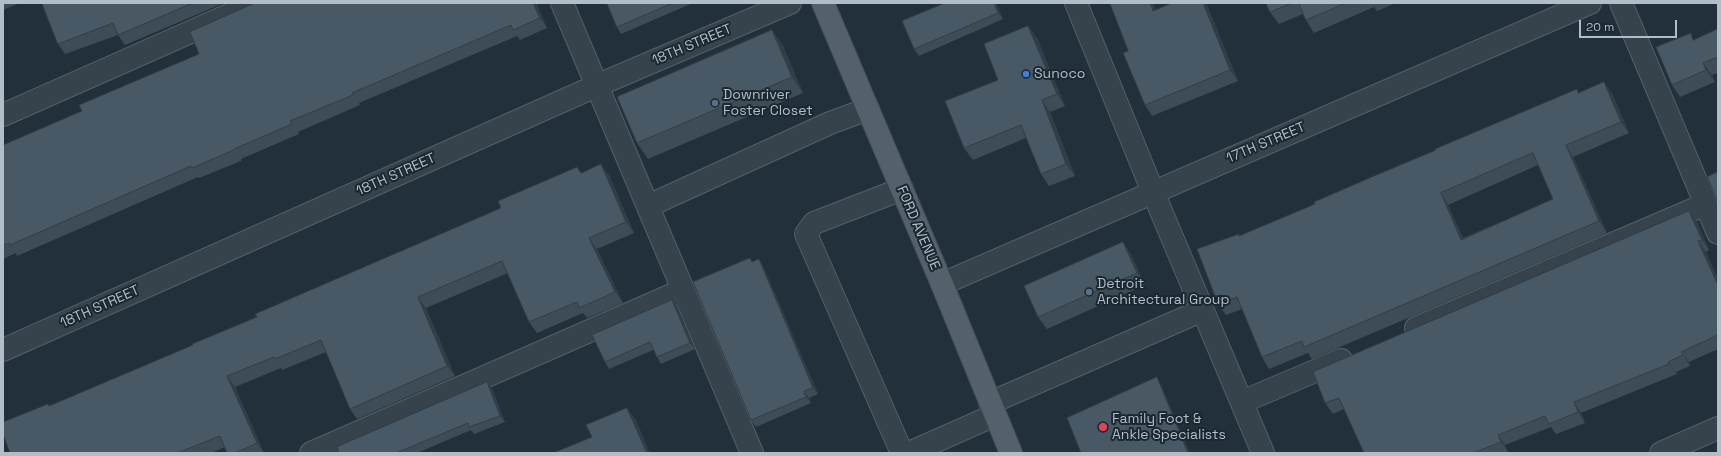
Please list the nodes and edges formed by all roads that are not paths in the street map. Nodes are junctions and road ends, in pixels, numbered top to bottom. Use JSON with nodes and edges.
{"nodes":[{"id":1,"x":256,"y":3,"type":"edge"},
{"id":2,"x":562,"y":3,"type":"edge"},
{"id":3,"x":790,"y":3,"type":"edge"},
{"id":4,"x":823,"y":3,"type":"edge"},
{"id":5,"x":1076,"y":3,"type":"edge"},
{"id":6,"x":1590,"y":3,"type":"edge"},
{"id":7,"x":1621,"y":3,"type":"edge"},
{"id":8,"x":596,"y":86,"type":"junction"},
{"id":9,"x":868,"y":109,"type":"junction"},
{"id":10,"x":3,"y":115,"type":"edge"},
{"id":11,"x":902,"y":189,"type":"junction"},
{"id":12,"x":1153,"y":192,"type":"junction"},
{"id":13,"x":1706,"y":204,"type":"junction"},
{"id":14,"x":648,"y":206,"type":"junction"},
{"id":15,"x":1718,"y":233,"type":"edge"},
{"id":16,"x":942,"y":284,"type":"junction"},
{"id":17,"x":683,"y":290,"type":"junction"},
{"id":18,"x":1203,"y":310,"type":"junction"},
{"id":19,"x":1394,"y":337,"type":"edge"},
{"id":20,"x":3,"y":350,"type":"edge"},
{"id":21,"x":1358,"y":353,"type":"edge"},
{"id":22,"x":1242,"y":402,"type":"junction"},
{"id":23,"x":992,"y":409,"type":"junction"},
{"id":24,"x":1718,"y":428,"type":"edge"},
{"id":25,"x":311,"y":453,"type":"edge"},
{"id":26,"x":752,"y":453,"type":"edge"},
{"id":27,"x":902,"y":453,"type":"edge"},
{"id":28,"x":909,"y":453,"type":"edge"},
{"id":29,"x":1011,"y":453,"type":"edge"},
{"id":30,"x":1263,"y":453,"type":"edge"},
{"id":31,"x":1661,"y":453,"type":"edge"}],
"edges":[{"from":1,"to":10,"type":"street"},
{"from":2,"to":8,"type":"street"},
{"from":3,"to":8,"type":"street","name":"18TH STREET"},
{"from":4,"to":9,"type":"main road","name":"FORD AVENUE"},
{"from":5,"to":12,"type":"street"},
{"from":6,"to":12,"type":"street","name":"17TH STREET"},
{"from":7,"to":13,"type":"street"},
{"from":8,"to":14,"type":"street"},
{"from":8,"to":20,"type":"street","name":"18TH STREET"},
{"from":9,"to":11,"type":"main road","name":"FORD AVENUE"},
{"from":9,"to":14,"type":"street"},
{"from":11,"to":16,"type":"main road","name":"FORD AVENUE"},
{"from":11,"to":27,"type":"street"},
{"from":12,"to":16,"type":"street","name":"17TH STREET"},
{"from":12,"to":18,"type":"street"},
{"from":13,"to":15,"type":"street"},
{"from":13,"to":19,"type":"street"},
{"from":14,"to":17,"type":"street"},
{"from":16,"to":23,"type":"main road","name":"FORD AVENUE"},
{"from":17,"to":25,"type":"street"},
{"from":17,"to":26,"type":"street"},
{"from":18,"to":22,"type":"street"},
{"from":18,"to":23,"type":"street"},
{"from":21,"to":22,"type":"street"},
{"from":22,"to":30,"type":"street"},
{"from":23,"to":28,"type":"street"},
{"from":23,"to":29,"type":"main road","name":"FORD AVENUE"},
{"from":24,"to":31,"type":"street"}]}
